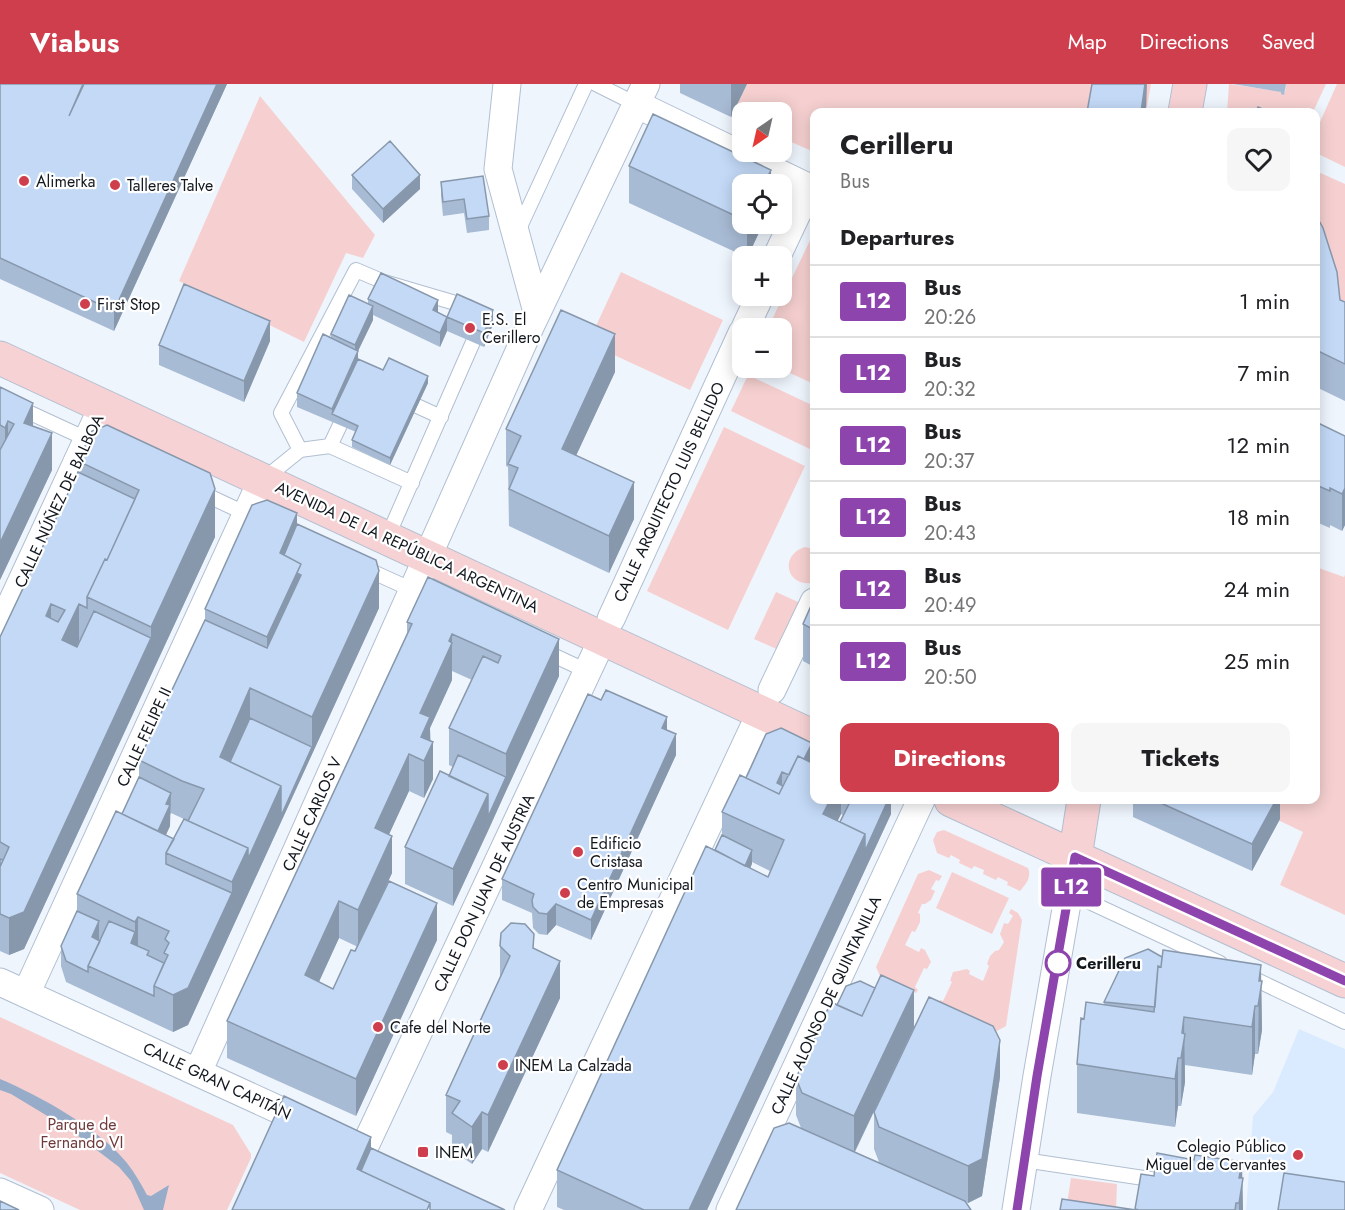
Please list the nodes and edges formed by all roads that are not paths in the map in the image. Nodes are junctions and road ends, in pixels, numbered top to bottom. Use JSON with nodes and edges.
{"nodes":[{"id":1,"x":507,"y":84,"type":"edge"},
{"id":2,"x":586,"y":84,"type":"edge"},
{"id":3,"x":596,"y":84,"type":"edge"},
{"id":4,"x":1190,"y":84,"type":"edge"},
{"id":5,"x":641,"y":94,"type":"edge"},
{"id":6,"x":1186,"y":108,"type":"edge"},
{"id":7,"x":808,"y":197,"type":"edge"},
{"id":8,"x":516,"y":236,"type":"junction"},
{"id":9,"x":782,"y":246,"type":"edge"},
{"id":10,"x":537,"y":312,"type":"junction"},
{"id":11,"x":486,"y":313,"type":"edge"},
{"id":12,"x":473,"y":342,"type":"edge"},
{"id":13,"x":732,"y":355,"type":"edge"},
{"id":14,"x":0,"y":358,"type":"edge"},
{"id":15,"x":0,"y":399,"type":"edge"},
{"id":16,"x":103,"y":406,"type":"junction"},
{"id":17,"x":417,"y":406,"type":"edge"},
{"id":18,"x":441,"y":417,"type":"junction"},
{"id":19,"x":340,"y":425,"type":"edge"},
{"id":20,"x":98,"y":444,"type":"junction"},
{"id":21,"x":330,"y":446,"type":"junction"},
{"id":22,"x":300,"y":450,"type":"junction"},
{"id":23,"x":262,"y":480,"type":"junction"},
{"id":24,"x":412,"y":483,"type":"junction"},
{"id":25,"x":192,"y":488,"type":"edge"},
{"id":26,"x":257,"y":518,"type":"junction"},
{"id":27,"x":387,"y":538,"type":"junction"},
{"id":28,"x":427,"y":556,"type":"junction"},
{"id":29,"x":351,"y":561,"type":"edge"},
{"id":30,"x":421,"y":594,"type":"junction"},
{"id":31,"x":810,"y":610,"type":"edge"},
{"id":32,"x":0,"y":628,"type":"edge"},
{"id":33,"x":607,"y":628,"type":"junction"},
{"id":34,"x":534,"y":646,"type":"edge"},
{"id":35,"x":587,"y":671,"type":"junction"},
{"id":36,"x":766,"y":701,"type":"junction"},
{"id":37,"x":810,"y":734,"type":"edge"},
{"id":38,"x":919,"y":804,"type":"edge"},
{"id":39,"x":960,"y":804,"type":"edge"},
{"id":40,"x":1083,"y":804,"type":"edge"},
{"id":41,"x":1075,"y":857,"type":"junction"},
{"id":42,"x":1070,"y":893,"type":"junction"},
{"id":43,"x":1345,"y":981,"type":"edge"},
{"id":44,"x":0,"y":982,"type":"edge"},
{"id":45,"x":26,"y":994,"type":"junction"},
{"id":46,"x":1345,"y":1022,"type":"edge"},
{"id":47,"x":198,"y":1072,"type":"junction"},
{"id":48,"x":356,"y":1145,"type":"joint"},
{"id":49,"x":1024,"y":1160,"type":"junction"},
{"id":50,"x":1168,"y":1181,"type":"edge"},
{"id":51,"x":0,"y":1192,"type":"edge"},
{"id":52,"x":40,"y":1210,"type":"edge"},
{"id":53,"x":528,"y":1210,"type":"edge"},
{"id":54,"x":730,"y":1210,"type":"edge"},
{"id":55,"x":1017,"y":1210,"type":"edge"}],
"edges":[{"from":1,"to":8,"type":"street"},
{"from":2,"to":8,"type":"lane"},
{"from":3,"to":5,"type":"lane"},
{"from":4,"to":6,"type":"street"},
{"from":5,"to":7,"type":"street"},
{"from":5,"to":10,"type":"street","name":"CALLE CARLOS V"},
{"from":7,"to":9,"type":"street"},
{"from":8,"to":10,"type":"street"},
{"from":10,"to":28,"type":"street","name":"CALLE CARLOS V"},
{"from":11,"to":22,"type":"lane"},
{"from":12,"to":18,"type":"lane"},
{"from":13,"to":33,"type":"street","name":"CALLE ARQUITECTO LUIS BELLIDO"},
{"from":14,"to":16,"type":"street","name":"AVENIDA DE LA REPÚBLICA ARGENTINA"},
{"from":15,"to":20,"type":"lane"},
{"from":16,"to":20,"type":"street","name":"CALLE NÚÑEZ DE BALBOA"},
{"from":16,"to":23,"type":"street","name":"AVENIDA DE LA REPÚBLICA ARGENTINA"},
{"from":17,"to":18,"type":"lane"},
{"from":18,"to":24,"type":"lane"},
{"from":19,"to":21,"type":"lane"},
{"from":20,"to":32,"type":"street","name":"CALLE NÚÑEZ DE BALBOA"},
{"from":21,"to":22,"type":"lane"},
{"from":21,"to":24,"type":"lane"},
{"from":22,"to":23,"type":"lane"},
{"from":23,"to":26,"type":"street","name":"CALLE FELIPE II"},
{"from":23,"to":27,"type":"street","name":"AVENIDA DE LA REPÚBLICA ARGENTINA"},
{"from":24,"to":27,"type":"lane"},
{"from":25,"to":26,"type":"lane"},
{"from":26,"to":45,"type":"street","name":"CALLE FELIPE II"},
{"from":27,"to":28,"type":"street","name":"AVENIDA DE LA REPÚBLICA ARGENTINA"},
{"from":28,"to":30,"type":"street","name":"CALLE CARLOS V"},
{"from":28,"to":33,"type":"street","name":"AVENIDA DE LA REPÚBLICA ARGENTINA"},
{"from":29,"to":30,"type":"lane"},
{"from":30,"to":47,"type":"street","name":"CALLE CARLOS V"},
{"from":31,"to":36,"type":"street"},
{"from":33,"to":35,"type":"street","name":"CALLE DON JUAN DE AUSTRIA"},
{"from":33,"to":36,"type":"street","name":"AVENIDA DE LA REPÚBLICA ARGENTINA"},
{"from":34,"to":35,"type":"lane"},
{"from":35,"to":48,"type":"street","name":"CALLE DON JUAN DE AUSTRIA"},
{"from":36,"to":37,"type":"street","name":"AVENIDA DE LA REPÚBLICA ARGENTINA"},
{"from":36,"to":53,"type":"street"},
{"from":38,"to":54,"type":"street","name":"CALLE ALONSO DE QUINTANILLA"},
{"from":39,"to":41,"type":"street"},
{"from":40,"to":41,"type":"street"},
{"from":41,"to":42,"type":"street"},
{"from":41,"to":43,"type":"street"},
{"from":42,"to":46,"type":"lane"},
{"from":42,"to":49,"type":"street"},
{"from":44,"to":45,"type":"street","name":"CALLE GRAN CAPITÁN"},
{"from":45,"to":47,"type":"street","name":"CALLE GRAN CAPITÁN"},
{"from":47,"to":48,"type":"street","name":"CALLE GRAN CAPITÁN"},
{"from":49,"to":50,"type":"lane"},
{"from":49,"to":55,"type":"street"},
{"from":51,"to":52,"type":"street"}]}
